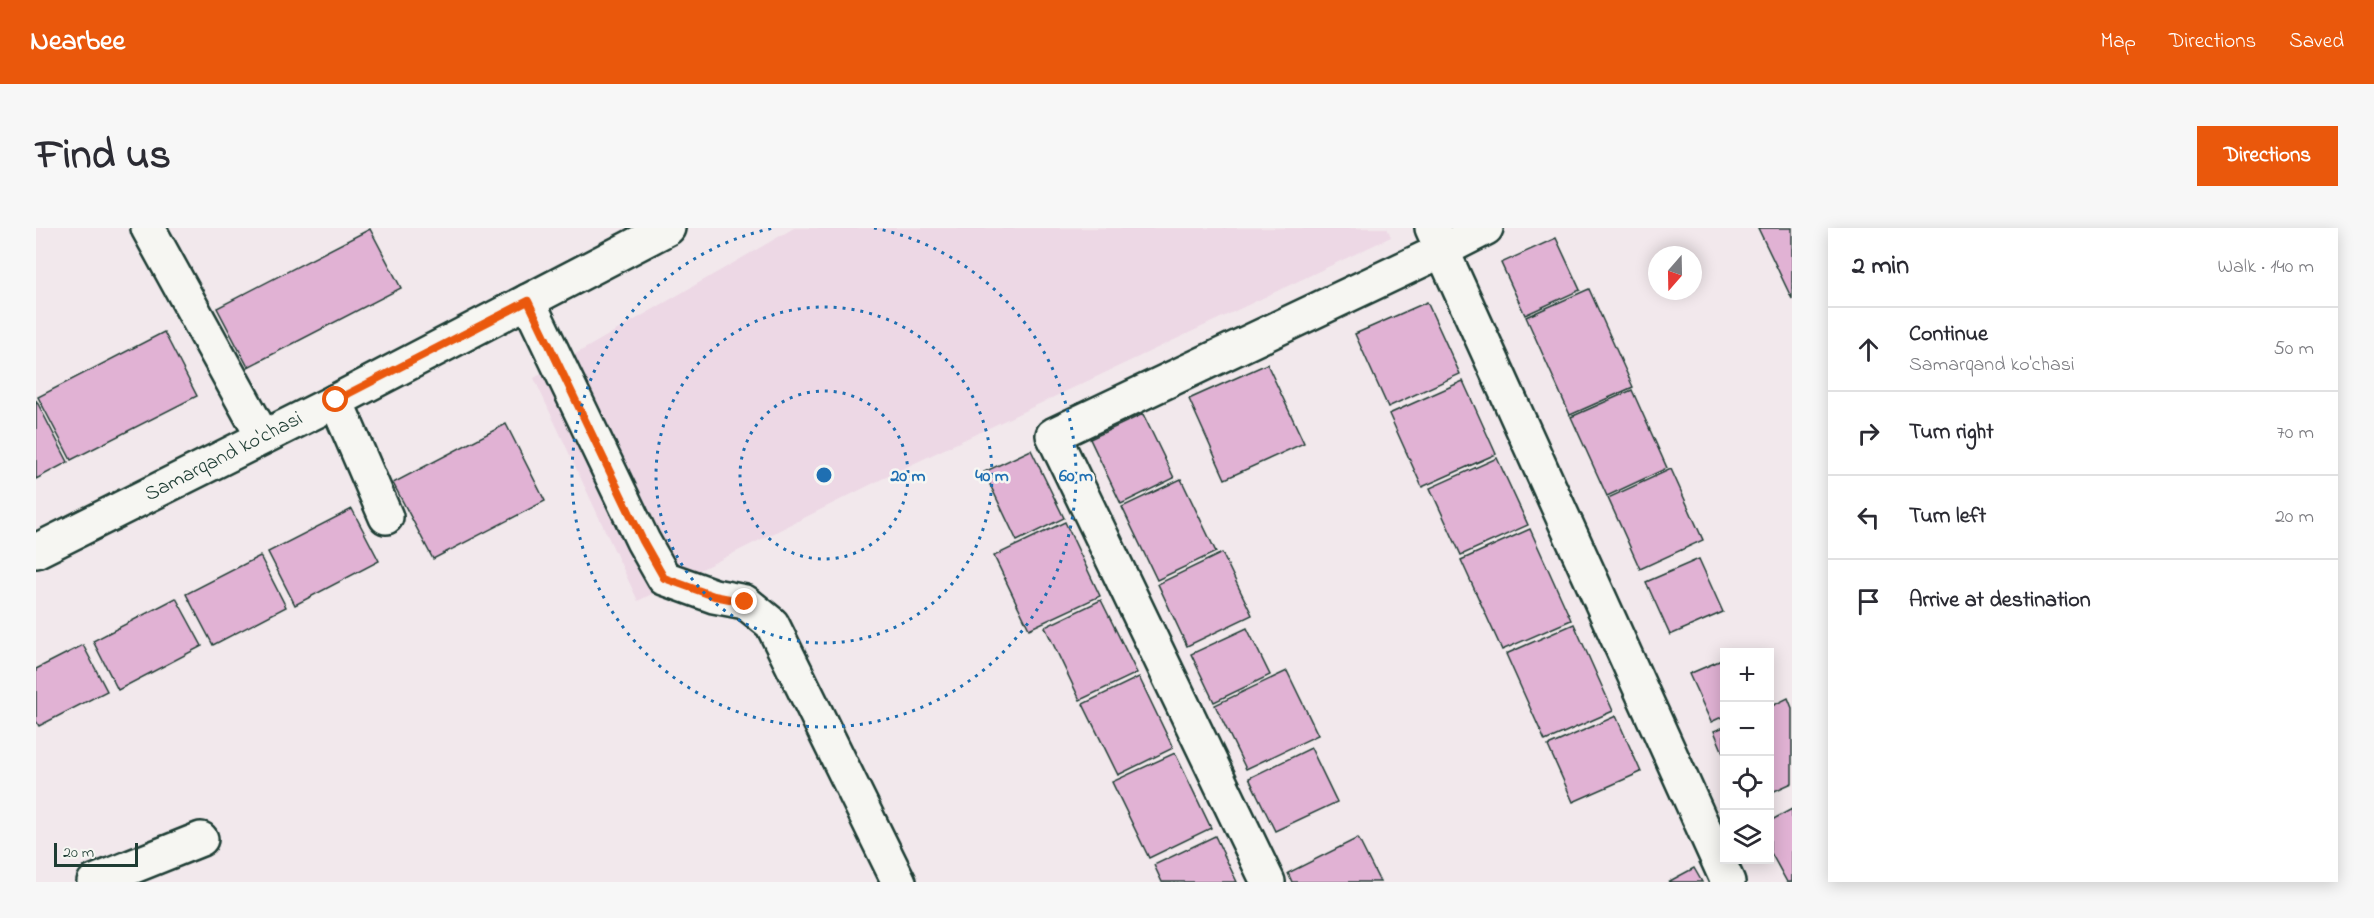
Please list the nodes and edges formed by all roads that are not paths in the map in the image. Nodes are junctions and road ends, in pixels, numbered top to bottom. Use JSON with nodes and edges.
{"nodes":[{"id":1,"x":148,"y":228,"type":"edge"},
{"id":2,"x":668,"y":228,"type":"edge"},
{"id":3,"x":1486,"y":228,"type":"edge"},
{"id":4,"x":1438,"y":239,"type":"edge"},
{"id":5,"x":528,"y":301,"type":"junction"},
{"id":6,"x":336,"y":400,"type":"junction"},
{"id":7,"x":263,"y":437,"type":"junction"},
{"id":8,"x":386,"y":517,"type":"dead end"},
{"id":9,"x":36,"y":551,"type":"edge"},
{"id":10,"x":201,"y":839,"type":"dead end"},
{"id":11,"x":94,"y":882,"type":"edge"},
{"id":12,"x":899,"y":882,"type":"edge"},
{"id":13,"x":1268,"y":882,"type":"edge"},
{"id":14,"x":1728,"y":882,"type":"edge"}],
"edges":[{"from":1,"to":7,"type":"street"},
{"from":2,"to":5,"type":"street","name":"Samarqand ko'chasi"},
{"from":3,"to":4,"type":"street"},
{"from":4,"to":13,"type":"street"},
{"from":4,"to":14,"type":"street"},
{"from":5,"to":6,"type":"street","name":"Samarqand ko'chasi"},
{"from":5,"to":12,"type":"street"},
{"from":6,"to":7,"type":"street","name":"Samarqand ko'chasi"},
{"from":6,"to":8,"type":"street"},
{"from":7,"to":9,"type":"street","name":"Samarqand ko'chasi"},
{"from":10,"to":11,"type":"street"}]}
